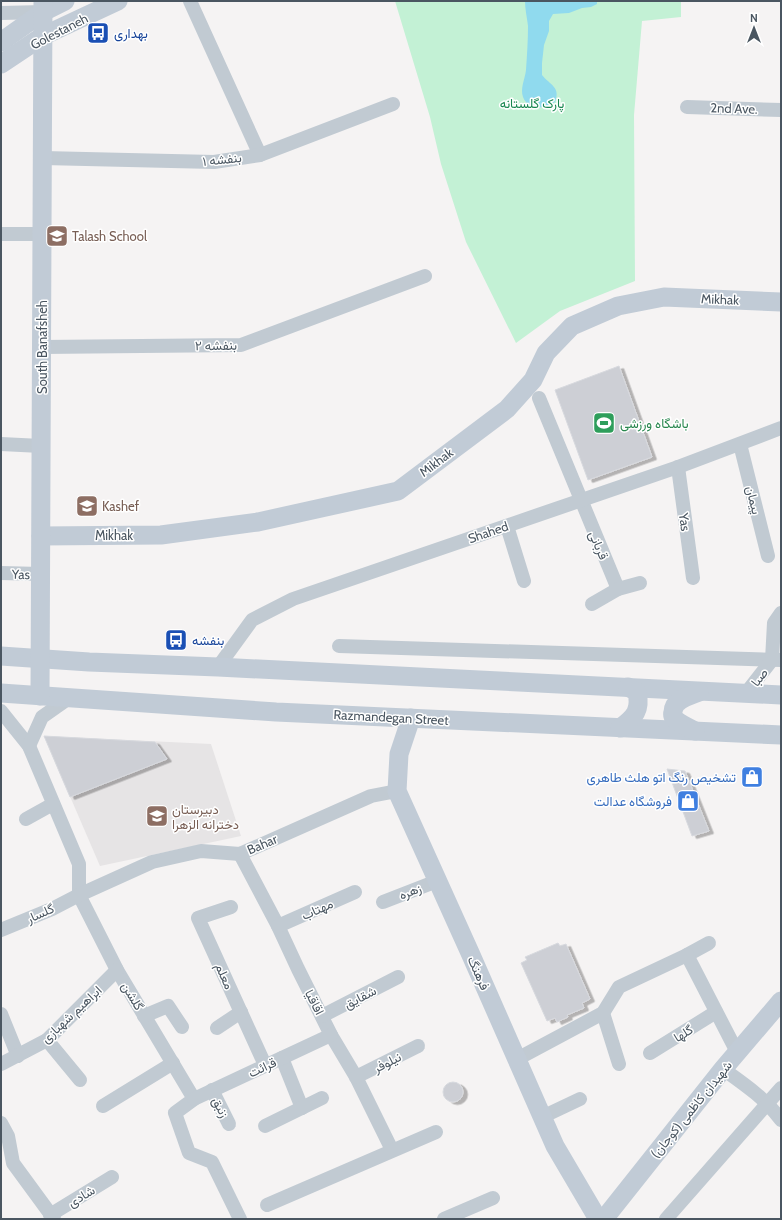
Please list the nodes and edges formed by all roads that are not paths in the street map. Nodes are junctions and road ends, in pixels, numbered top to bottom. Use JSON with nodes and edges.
{"nodes":[{"id":1,"x":65,"y":1,"type":"edge"},
{"id":2,"x":118,"y":1,"type":"edge"},
{"id":3,"x":190,"y":1,"type":"edge"},
{"id":4,"x":43,"y":6,"type":"edge"},
{"id":5,"x":1,"y":13,"type":"edge"},
{"id":6,"x":43,"y":36,"type":"junction"},
{"id":7,"x":1,"y":42,"type":"edge"},
{"id":8,"x":1,"y":64,"type":"edge"},
{"id":9,"x":393,"y":104,"type":"dead end"},
{"id":10,"x":687,"y":107,"type":"dead end"},
{"id":11,"x":781,"y":110,"type":"edge"},
{"id":12,"x":260,"y":155,"type":"junction"},
{"id":13,"x":43,"y":158,"type":"junction"},
{"id":14,"x":1,"y":234,"type":"edge"},
{"id":15,"x":42,"y":234,"type":"junction"},
{"id":16,"x":425,"y":276,"type":"dead end"},
{"id":17,"x":781,"y":302,"type":"edge"},
{"id":18,"x":42,"y":346,"type":"junction"},
{"id":19,"x":539,"y":398,"type":"dead end"},
{"id":20,"x":781,"y":428,"type":"edge"},
{"id":21,"x":1,"y":444,"type":"edge"},
{"id":22,"x":740,"y":444,"type":"junction"},
{"id":23,"x":41,"y":446,"type":"junction"},
{"id":24,"x":678,"y":467,"type":"junction"},
{"id":25,"x":580,"y":500,"type":"junction"},
{"id":26,"x":507,"y":526,"type":"junction"},
{"id":27,"x":41,"y":536,"type":"junction"},
{"id":28,"x":768,"y":556,"type":"dead end"},
{"id":29,"x":1,"y":574,"type":"edge"},
{"id":30,"x":41,"y":574,"type":"junction"},
{"id":31,"x":693,"y":578,"type":"dead end"},
{"id":32,"x":524,"y":581,"type":"dead end"},
{"id":33,"x":640,"y":583,"type":"dead end"},
{"id":34,"x":618,"y":589,"type":"junction"},
{"id":35,"x":592,"y":604,"type":"dead end"},
{"id":36,"x":781,"y":613,"type":"edge"},
{"id":37,"x":339,"y":646,"type":"dead end"},
{"id":38,"x":1,"y":656,"type":"edge"},
{"id":39,"x":40,"y":658,"type":"junction"},
{"id":40,"x":777,"y":660,"type":"edge"},
{"id":41,"x":218,"y":667,"type":"junction"},
{"id":42,"x":781,"y":671,"type":"edge"},
{"id":43,"x":628,"y":687,"type":"junction"},
{"id":44,"x":702,"y":691,"type":"junction"},
{"id":45,"x":1,"y":693,"type":"edge"},
{"id":46,"x":746,"y":693,"type":"junction"},
{"id":47,"x":781,"y":695,"type":"edge"},
{"id":48,"x":40,"y":696,"type":"junction"},
{"id":49,"x":69,"y":698,"type":"junction"},
{"id":50,"x":1,"y":711,"type":"edge"},
{"id":51,"x":412,"y":718,"type":"junction"},
{"id":52,"x":620,"y":728,"type":"junction"},
{"id":53,"x":696,"y":732,"type":"junction"},
{"id":54,"x":781,"y":735,"type":"edge"},
{"id":55,"x":29,"y":746,"type":"junction"},
{"id":56,"x":397,"y":791,"type":"junction"},
{"id":57,"x":53,"y":804,"type":"junction"},
{"id":58,"x":26,"y":819,"type":"dead end"},
{"id":59,"x":240,"y":854,"type":"junction"},
{"id":60,"x":437,"y":881,"type":"junction"},
{"id":61,"x":356,"y":892,"type":"dead end"},
{"id":62,"x":79,"y":895,"type":"junction"},
{"id":63,"x":383,"y":902,"type":"dead end"},
{"id":64,"x":231,"y":907,"type":"dead end"},
{"id":65,"x":278,"y":926,"type":"junction"},
{"id":66,"x":1,"y":930,"type":"edge"},
{"id":67,"x":709,"y":943,"type":"dead end"},
{"id":68,"x":687,"y":955,"type":"junction"},
{"id":69,"x":117,"y":970,"type":"junction"},
{"id":70,"x":398,"y":977,"type":"dead end"},
{"id":71,"x":781,"y":1001,"type":"edge"},
{"id":72,"x":241,"y":1012,"type":"junction"},
{"id":73,"x":716,"y":1012,"type":"junction"},
{"id":74,"x":603,"y":1013,"type":"junction"},
{"id":75,"x":1,"y":1014,"type":"edge"},
{"id":76,"x":144,"y":1016,"type":"junction"},
{"id":77,"x":322,"y":1016,"type":"junction"},
{"id":78,"x":182,"y":1027,"type":"dead end"},
{"id":79,"x":217,"y":1028,"type":"dead end"},
{"id":80,"x":331,"y":1035,"type":"junction"},
{"id":81,"x":47,"y":1040,"type":"junction"},
{"id":82,"x":418,"y":1046,"type":"dead end"},
{"id":83,"x":737,"y":1052,"type":"junction"},
{"id":84,"x":650,"y":1053,"type":"dead end"},
{"id":85,"x":18,"y":1056,"type":"junction"},
{"id":86,"x":282,"y":1058,"type":"junction"},
{"id":87,"x":516,"y":1059,"type":"junction"},
{"id":88,"x":172,"y":1063,"type":"junction"},
{"id":89,"x":1,"y":1064,"type":"edge"},
{"id":90,"x":620,"y":1064,"type":"dead end"},
{"id":91,"x":265,"y":1065,"type":"junction"},
{"id":92,"x":723,"y":1069,"type":"junction"},
{"id":93,"x":356,"y":1077,"type":"junction"},
{"id":94,"x":80,"y":1080,"type":"dead end"},
{"id":95,"x":781,"y":1088,"type":"edge"},
{"id":96,"x":212,"y":1090,"type":"junction"},
{"id":97,"x":322,"y":1098,"type":"dead end"},
{"id":98,"x":194,"y":1099,"type":"junction"},
{"id":99,"x":580,"y":1099,"type":"dead end"},
{"id":100,"x":766,"y":1104,"type":"junction"},
{"id":101,"x":103,"y":1106,"type":"dead end"},
{"id":102,"x":302,"y":1108,"type":"junction"},
{"id":103,"x":542,"y":1118,"type":"junction"},
{"id":104,"x":781,"y":1120,"type":"edge"},
{"id":105,"x":1,"y":1123,"type":"edge"},
{"id":106,"x":229,"y":1124,"type":"dead end"},
{"id":107,"x":266,"y":1126,"type":"dead end"},
{"id":108,"x":436,"y":1132,"type":"dead end"},
{"id":109,"x":392,"y":1150,"type":"junction"},
{"id":110,"x":7,"y":1164,"type":"edge"},
{"id":111,"x":112,"y":1177,"type":"dead end"},
{"id":112,"x":493,"y":1198,"type":"dead end"},
{"id":113,"x":266,"y":1205,"type":"dead end"},
{"id":114,"x":52,"y":1217,"type":"edge"},
{"id":115,"x":240,"y":1219,"type":"edge"},
{"id":116,"x":444,"y":1219,"type":"edge"},
{"id":117,"x":598,"y":1219,"type":"edge"},
{"id":118,"x":604,"y":1219,"type":"edge"},
{"id":119,"x":666,"y":1219,"type":"edge"}],
"edges":[{"from":1,"to":4,"type":"main road"},
{"from":2,"to":6,"type":"main road","name":"Golestaneh"},
{"from":3,"to":12,"type":"street"},
{"from":4,"to":5,"type":"street"},
{"from":4,"to":6,"type":"main road","name":"South Banafsheh"},
{"from":4,"to":7,"type":"main road"},
{"from":6,"to":8,"type":"main road","name":"Golestaneh"},
{"from":6,"to":13,"type":"main road","name":"South Banafsheh"},
{"from":9,"to":12,"type":"street","name":"بنفشه ۱"},
{"from":10,"to":11,"type":"street","name":"2nd Ave."},
{"from":12,"to":13,"type":"street","name":"بنفشه ۱"},
{"from":13,"to":15,"type":"main road","name":"South Banafsheh"},
{"from":14,"to":15,"type":"street"},
{"from":15,"to":18,"type":"main road","name":"South Banafsheh"},
{"from":16,"to":18,"type":"street","name":"بنفشه ۲"},
{"from":17,"to":27,"type":"main road","name":"Mikhak"},
{"from":18,"to":23,"type":"main road","name":"South Banafsheh"},
{"from":19,"to":25,"type":"street","name":"قربانی"},
{"from":20,"to":22,"type":"street","name":"Shahed"},
{"from":21,"to":23,"type":"street"},
{"from":22,"to":24,"type":"street","name":"Shahed"},
{"from":22,"to":28,"type":"street","name":"پیمان"},
{"from":23,"to":27,"type":"main road","name":"South Banafsheh"},
{"from":24,"to":25,"type":"street","name":"Shahed"},
{"from":24,"to":31,"type":"street","name":"Yas"},
{"from":25,"to":26,"type":"street","name":"Shahed"},
{"from":25,"to":34,"type":"street","name":"قربانی"},
{"from":26,"to":32,"type":"street"},
{"from":26,"to":41,"type":"street","name":"Shahed"},
{"from":27,"to":30,"type":"main road","name":"South Banafsheh"},
{"from":29,"to":30,"type":"street","name":"Yas"},
{"from":30,"to":39,"type":"main road","name":"South Banafsheh"},
{"from":33,"to":34,"type":"street"},
{"from":34,"to":35,"type":"street"},
{"from":36,"to":40,"type":"street","name":"صبا"},
{"from":37,"to":40,"type":"street"},
{"from":38,"to":39,"type":"main road"},
{"from":39,"to":41,"type":"main road"},
{"from":39,"to":48,"type":"main road","name":"South Banafsheh"},
{"from":40,"to":42,"type":"street","name":"صبا"},
{"from":40,"to":46,"type":"street","name":"صبا"},
{"from":41,"to":43,"type":"main road"},
{"from":43,"to":44,"type":"main road"},
{"from":43,"to":52,"type":"main road"},
{"from":44,"to":46,"type":"main road"},
{"from":44,"to":53,"type":"main road"},
{"from":45,"to":48,"type":"main road","name":"Razmandegan Street"},
{"from":46,"to":47,"type":"main road"},
{"from":48,"to":49,"type":"main road","name":"Razmandegan Street"},
{"from":49,"to":51,"type":"main road","name":"Razmandegan Street"},
{"from":49,"to":55,"type":"street"},
{"from":50,"to":55,"type":"street","name":"گلشن"},
{"from":51,"to":52,"type":"main road","name":"Razmandegan Street"},
{"from":51,"to":56,"type":"main road","name":"فرهنگ"},
{"from":52,"to":53,"type":"main road","name":"Razmandegan Street"},
{"from":53,"to":54,"type":"main road","name":"Razmandegan Street"},
{"from":55,"to":57,"type":"street","name":"گلشن"},
{"from":56,"to":59,"type":"street","name":"Bahar"},
{"from":56,"to":60,"type":"main road","name":"فرهنگ"},
{"from":57,"to":58,"type":"street"},
{"from":57,"to":62,"type":"street","name":"گلشن"},
{"from":59,"to":62,"type":"street","name":"Bahar"},
{"from":59,"to":65,"type":"street","name":"اقاقیا"},
{"from":60,"to":63,"type":"street","name":"زهره"},
{"from":60,"to":87,"type":"main road","name":"فرهنگ"},
{"from":61,"to":65,"type":"street","name":"مهتاب"},
{"from":62,"to":66,"type":"street","name":"گلسار"},
{"from":62,"to":69,"type":"street","name":"گلشن"},
{"from":64,"to":72,"type":"street","name":"معلم"},
{"from":65,"to":77,"type":"street","name":"اقاقیا"},
{"from":67,"to":68,"type":"street"},
{"from":68,"to":73,"type":"street"},
{"from":68,"to":74,"type":"street"},
{"from":69,"to":76,"type":"street","name":"گلشن"},
{"from":69,"to":81,"type":"street","name":"ابراهیم شهبازی"},
{"from":70,"to":77,"type":"street","name":"شقایق"},
{"from":71,"to":83,"type":"main road","name":"شهیدان کاظمی (کوجان)"},
{"from":72,"to":79,"type":"street"},
{"from":72,"to":91,"type":"street","name":"معلم"},
{"from":73,"to":83,"type":"street"},
{"from":73,"to":84,"type":"street","name":"گلها"},
{"from":74,"to":87,"type":"street"},
{"from":74,"to":90,"type":"street"},
{"from":75,"to":85,"type":"street"},
{"from":76,"to":78,"type":"street"},
{"from":76,"to":88,"type":"street","name":"گلشن"},
{"from":77,"to":80,"type":"street","name":"اقاقیا"},
{"from":80,"to":86,"type":"street","name":"قرائت"},
{"from":80,"to":93,"type":"street","name":"اقاقیا"},
{"from":81,"to":85,"type":"street","name":"ابراهیم شهبازی"},
{"from":81,"to":94,"type":"street"},
{"from":82,"to":93,"type":"street","name":"نیلوفر"},
{"from":83,"to":92,"type":"main road","name":"شهیدان کاظمی (کوجان)"},
{"from":85,"to":89,"type":"street","name":"ابراهیم شهبازی"},
{"from":86,"to":91,"type":"street","name":"قرائت"},
{"from":86,"to":102,"type":"street"},
{"from":87,"to":103,"type":"main road","name":"فرهنگ"},
{"from":88,"to":98,"type":"street","name":"گلشن"},
{"from":88,"to":101,"type":"street"},
{"from":91,"to":96,"type":"street","name":"قرائت"},
{"from":92,"to":100,"type":"street"},
{"from":92,"to":118,"type":"main road","name":"شهیدان کاظمی (کوجان)"},
{"from":93,"to":109,"type":"street","name":"اقاقیا"},
{"from":95,"to":100,"type":"street"},
{"from":96,"to":98,"type":"street","name":"قرائت"},
{"from":96,"to":106,"type":"street","name":"زنبق"},
{"from":97,"to":102,"type":"street"},
{"from":98,"to":115,"type":"street"},
{"from":99,"to":103,"type":"street"},
{"from":100,"to":104,"type":"street"},
{"from":100,"to":119,"type":"street"},
{"from":102,"to":107,"type":"street"},
{"from":103,"to":117,"type":"main road","name":"فرهنگ"},
{"from":105,"to":110,"type":"street"},
{"from":108,"to":109,"type":"street"},
{"from":109,"to":113,"type":"street"},
{"from":110,"to":114,"type":"street"},
{"from":111,"to":114,"type":"street","name":"شادی"},
{"from":112,"to":116,"type":"street"}]}
